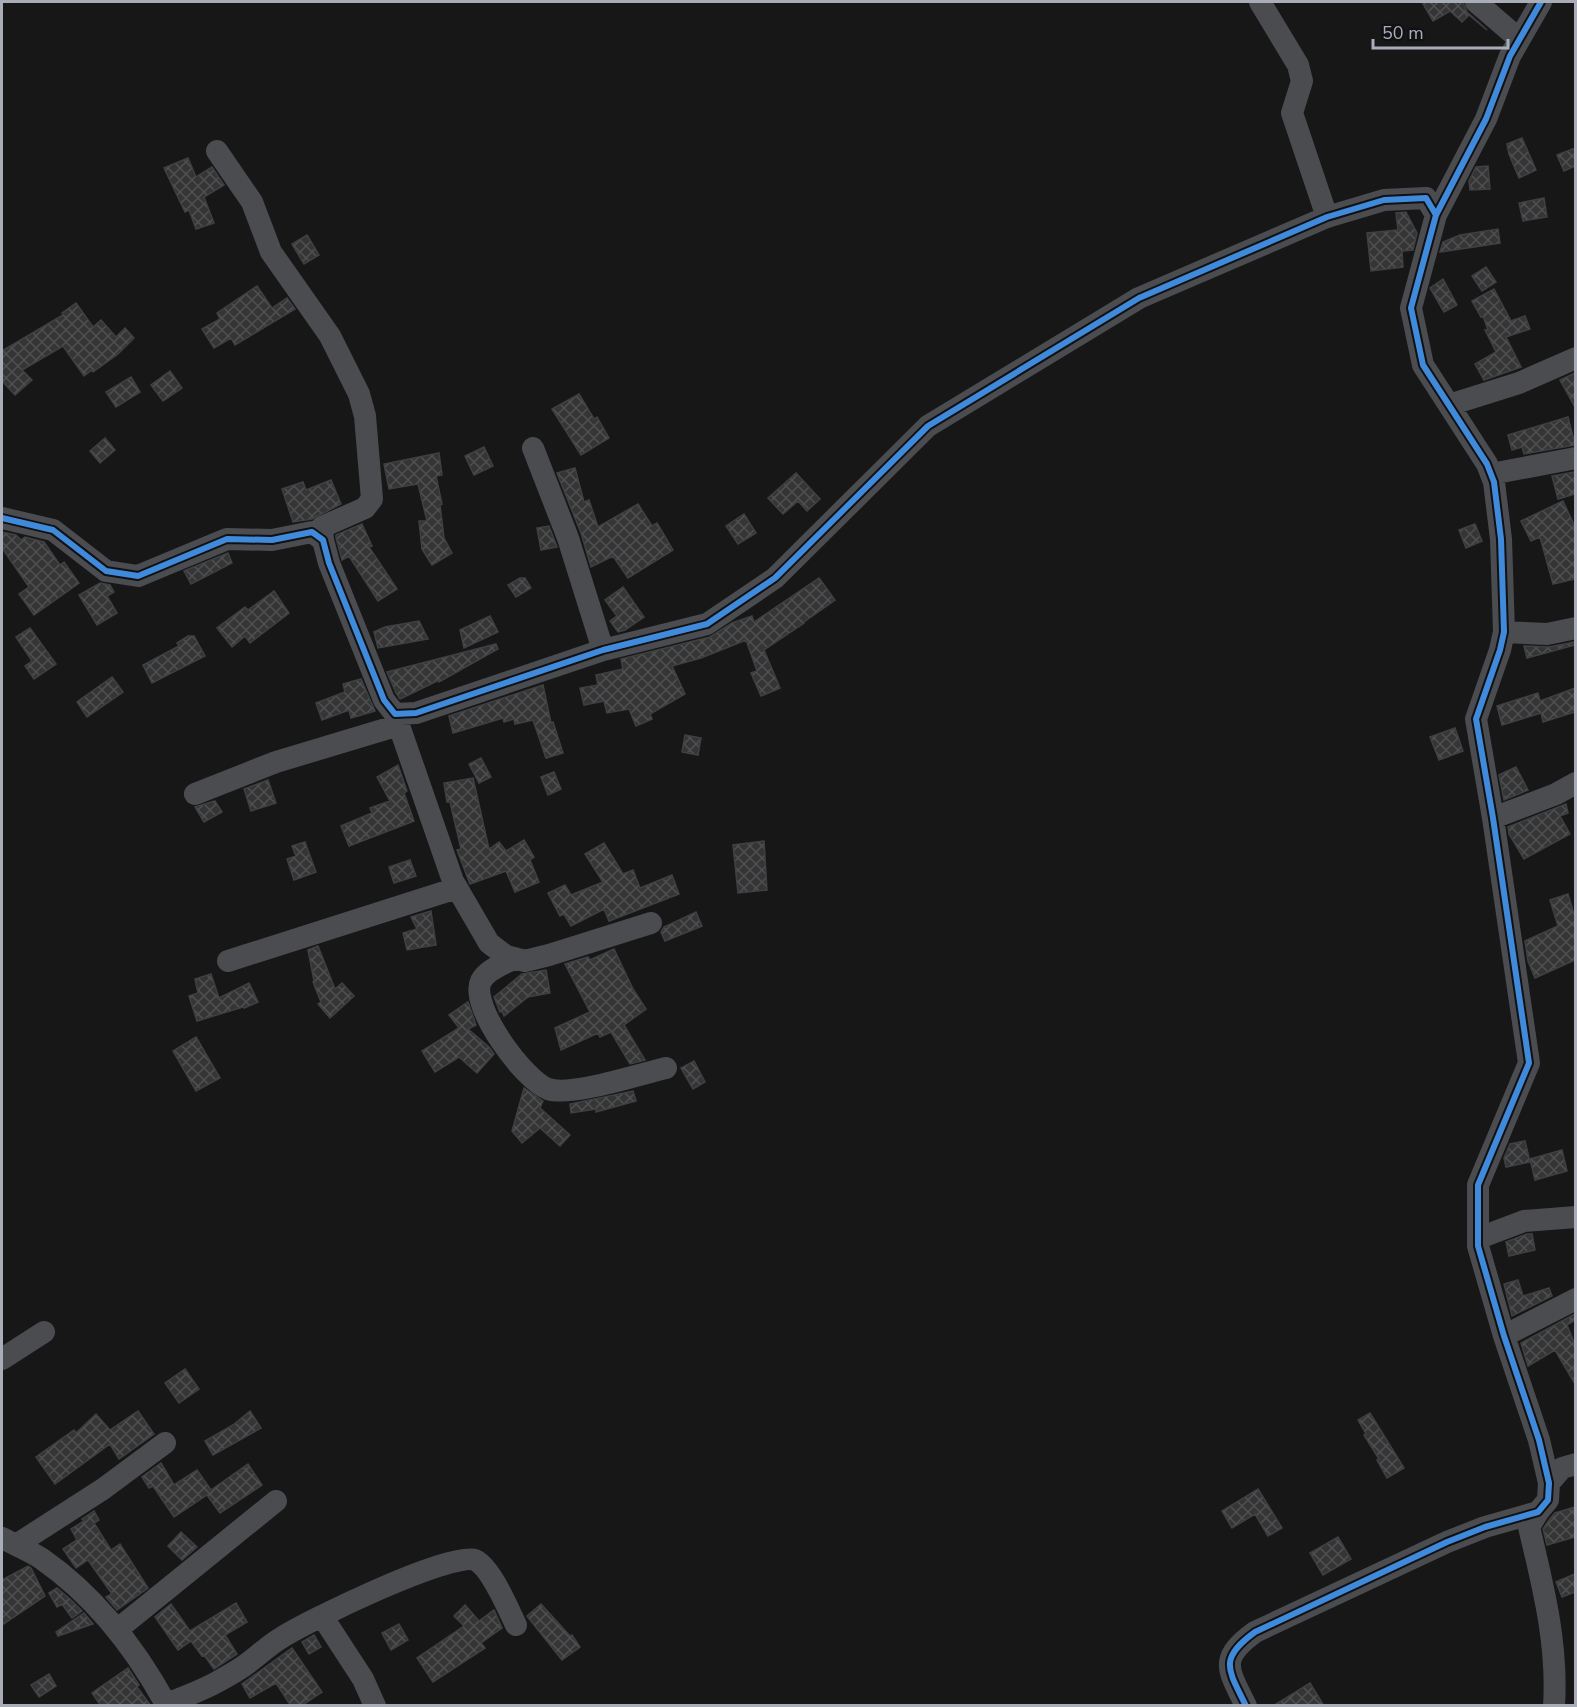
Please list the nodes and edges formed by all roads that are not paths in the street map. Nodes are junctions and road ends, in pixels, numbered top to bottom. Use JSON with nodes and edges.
{"nodes":[{"id":1,"x":1260,"y":2,"type":"edge"},
{"id":2,"x":1476,"y":2,"type":"edge"},
{"id":3,"x":1541,"y":2,"type":"edge"},
{"id":4,"x":1519,"y":39,"type":"junction"},
{"id":5,"x":217,"y":151,"type":"dead end"},
{"id":6,"x":1436,"y":215,"type":"junction"},
{"id":7,"x":1327,"y":217,"type":"junction"},
{"id":8,"x":1575,"y":358,"type":"edge"},
{"id":9,"x":1449,"y":405,"type":"junction"},
{"id":10,"x":533,"y":448,"type":"dead end"},
{"id":11,"x":1575,"y":458,"type":"edge"},
{"id":12,"x":1491,"y":474,"type":"junction"},
{"id":13,"x":2,"y":518,"type":"edge"},
{"id":14,"x":323,"y":540,"type":"junction"},
{"id":15,"x":1575,"y":628,"type":"edge"},
{"id":16,"x":1504,"y":632,"type":"junction"},
{"id":17,"x":603,"y":650,"type":"junction"},
{"id":18,"x":397,"y":719,"type":"junction"},
{"id":19,"x":1575,"y":783,"type":"edge"},
{"id":20,"x":195,"y":794,"type":"dead end"},
{"id":21,"x":1493,"y":818,"type":"junction"},
{"id":22,"x":457,"y":888,"type":"junction"},
{"id":23,"x":651,"y":923,"type":"dead end"},
{"id":24,"x":515,"y":958,"type":"junction"},
{"id":25,"x":228,"y":961,"type":"dead end"},
{"id":26,"x":666,"y":1068,"type":"dead end"},
{"id":27,"x":1575,"y":1217,"type":"edge"},
{"id":28,"x":1479,"y":1238,"type":"junction"},
{"id":29,"x":1575,"y":1299,"type":"edge"},
{"id":30,"x":44,"y":1332,"type":"dead end"},
{"id":31,"x":1504,"y":1336,"type":"junction"},
{"id":32,"x":2,"y":1359,"type":"edge"},
{"id":33,"x":165,"y":1443,"type":"dead end"},
{"id":34,"x":1575,"y":1464,"type":"edge"},
{"id":35,"x":1549,"y":1483,"type":"junction"},
{"id":36,"x":276,"y":1501,"type":"dead end"},
{"id":37,"x":1538,"y":1512,"type":"junction"},
{"id":38,"x":9,"y":1542,"type":"edge"},
{"id":39,"x":322,"y":1616,"type":"junction"},
{"id":40,"x":516,"y":1625,"type":"dead end"},
{"id":41,"x":118,"y":1629,"type":"junction"},
{"id":42,"x":167,"y":1705,"type":"edge"},
{"id":43,"x":375,"y":1706,"type":"edge"},
{"id":44,"x":1246,"y":1706,"type":"edge"},
{"id":45,"x":1554,"y":1706,"type":"edge"}],
"edges":[{"from":1,"to":7,"type":"street"},
{"from":2,"to":4,"type":"street"},
{"from":3,"to":4,"type":"street"},
{"from":4,"to":6,"type":"street"},
{"from":5,"to":14,"type":"street"},
{"from":6,"to":7,"type":"street"},
{"from":6,"to":9,"type":"street"},
{"from":7,"to":17,"type":"street"},
{"from":8,"to":9,"type":"street"},
{"from":9,"to":12,"type":"street"},
{"from":10,"to":17,"type":"street"},
{"from":11,"to":12,"type":"street"},
{"from":12,"to":16,"type":"street"},
{"from":13,"to":14,"type":"street"},
{"from":14,"to":18,"type":"street"},
{"from":15,"to":16,"type":"street"},
{"from":16,"to":21,"type":"street"},
{"from":17,"to":18,"type":"street"},
{"from":18,"to":20,"type":"street"},
{"from":18,"to":22,"type":"street"},
{"from":19,"to":21,"type":"street"},
{"from":21,"to":28,"type":"street"},
{"from":22,"to":24,"type":"street"},
{"from":22,"to":25,"type":"street"},
{"from":23,"to":24,"type":"street"},
{"from":24,"to":26,"type":"street"},
{"from":27,"to":28,"type":"street"},
{"from":28,"to":31,"type":"street"},
{"from":29,"to":31,"type":"street"},
{"from":30,"to":32,"type":"street"},
{"from":31,"to":35,"type":"street"},
{"from":33,"to":38,"type":"street"},
{"from":34,"to":35,"type":"street"},
{"from":35,"to":37,"type":"street"},
{"from":36,"to":41,"type":"street"},
{"from":37,"to":44,"type":"street"},
{"from":37,"to":45,"type":"street"},
{"from":38,"to":41,"type":"street"},
{"from":39,"to":40,"type":"street"},
{"from":39,"to":42,"type":"street"},
{"from":39,"to":43,"type":"street"},
{"from":41,"to":42,"type":"street"}]}
